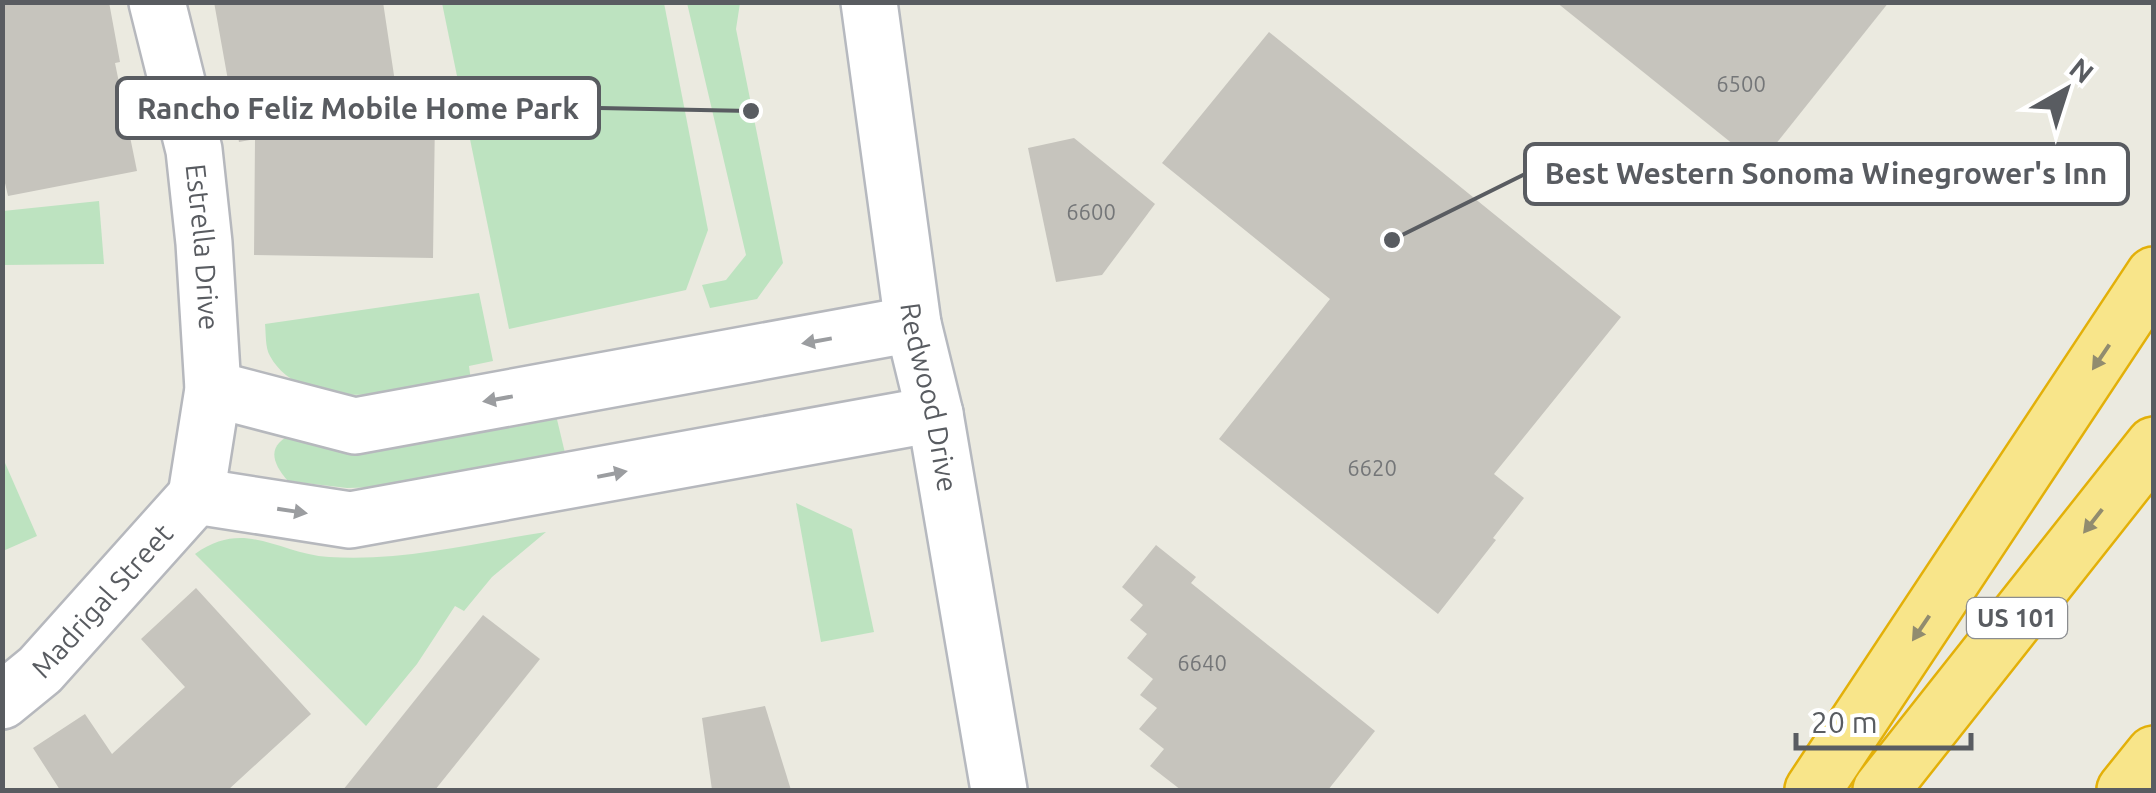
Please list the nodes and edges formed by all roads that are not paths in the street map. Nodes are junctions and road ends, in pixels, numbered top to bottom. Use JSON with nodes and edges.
{"nodes":[{"id":1,"x":157,"y":2,"type":"edge"},
{"id":2,"x":869,"y":2,"type":"edge"},
{"id":3,"x":2154,"y":275,"type":"edge"},
{"id":4,"x":913,"y":324,"type":"junction"},
{"id":5,"x":213,"y":388,"type":"junction"},
{"id":6,"x":935,"y":414,"type":"junction"},
{"id":7,"x":2154,"y":445,"type":"edge"},
{"id":8,"x":196,"y":496,"type":"junction"},
{"id":9,"x":2,"y":701,"type":"edge"},
{"id":10,"x":2154,"y":754,"type":"edge"},
{"id":11,"x":999,"y":790,"type":"edge"},
{"id":12,"x":1813,"y":790,"type":"edge"},
{"id":13,"x":1881,"y":790,"type":"edge"},
{"id":14,"x":2125,"y":790,"type":"edge"}],
"edges":[{"from":1,"to":5,"type":"street","name":"Estrella Drive"},
{"from":2,"to":4,"type":"street","name":"Redwood Drive"},
{"from":3,"to":12,"type":"highway","one_way":true},
{"from":4,"to":5,"type":"street","one_way":true},
{"from":4,"to":6,"type":"street","name":"Redwood Drive"},
{"from":5,"to":8,"type":"street","name":"Estrella Drive"},
{"from":8,"to":6,"type":"street","one_way":true},
{"from":6,"to":11,"type":"street","name":"Redwood Drive"},
{"from":7,"to":13,"type":"highway","number":"US 101","one_way":true},
{"from":8,"to":9,"type":"street","name":"Madrigal Street"},
{"from":10,"to":14,"type":"highway"}]}
